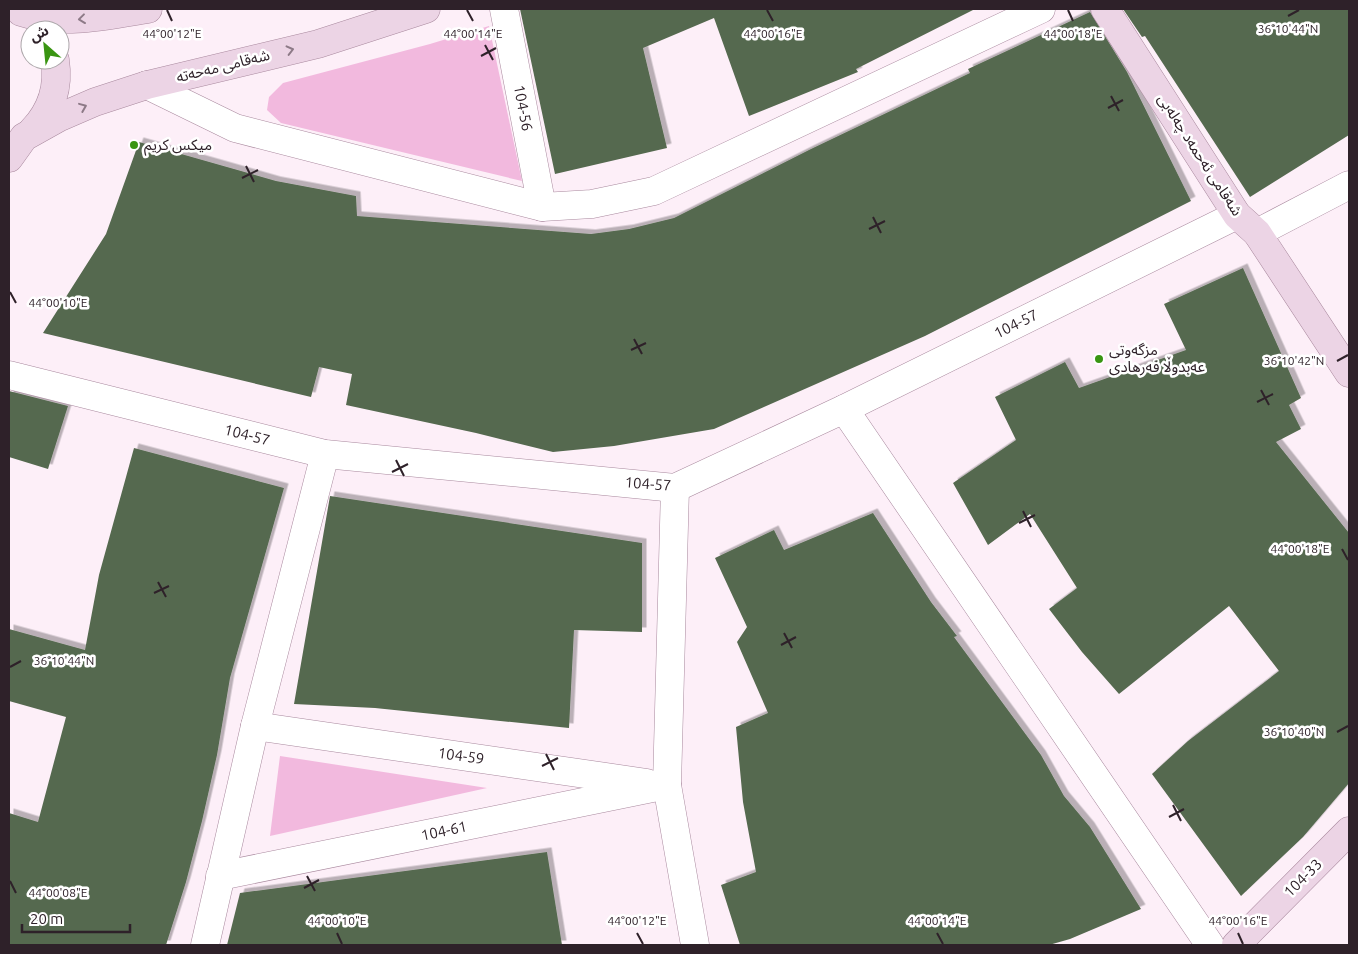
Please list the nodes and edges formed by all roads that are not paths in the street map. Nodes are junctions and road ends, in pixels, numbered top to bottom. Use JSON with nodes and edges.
{"nodes":[{"id":1,"x":148,"y":9,"type":"edge"},
{"id":2,"x":426,"y":9,"type":"edge"},
{"id":3,"x":504,"y":9,"type":"edge"},
{"id":4,"x":1041,"y":9,"type":"edge"},
{"id":5,"x":1105,"y":9,"type":"edge"},
{"id":6,"x":18,"y":10,"type":"edge"},
{"id":7,"x":44,"y":20,"type":"edge"},
{"id":8,"x":70,"y":20,"type":"edge"},
{"id":9,"x":56,"y":70,"type":"edge"},
{"id":10,"x":147,"y":85,"type":"junction"},
{"id":11,"x":14,"y":146,"type":"edge"},
{"id":12,"x":1349,"y":185,"type":"edge"},
{"id":13,"x":542,"y":207,"type":"junction"},
{"id":14,"x":1236,"y":215,"type":"junction"},
{"id":15,"x":1257,"y":233,"type":"junction"},
{"id":16,"x":1349,"y":373,"type":"edge"},
{"id":17,"x":9,"y":375,"type":"edge"},
{"id":18,"x":844,"y":409,"type":"junction"},
{"id":19,"x":325,"y":454,"type":"junction"},
{"id":20,"x":675,"y":488,"type":"junction"},
{"id":21,"x":255,"y":726,"type":"junction"},
{"id":22,"x":667,"y":785,"type":"junction"},
{"id":23,"x":1349,"y":831,"type":"edge"},
{"id":24,"x":220,"y":876,"type":"junction"},
{"id":25,"x":205,"y":945,"type":"edge"},
{"id":26,"x":695,"y":945,"type":"edge"},
{"id":27,"x":1210,"y":945,"type":"edge"},
{"id":28,"x":1236,"y":945,"type":"edge"}],
"edges":[{"from":1,"to":8,"type":"main road","one_way":true},
{"from":10,"to":2,"type":"main road","name":"شەقامی مەحەتە","one_way":true},
{"from":3,"to":13,"type":"street","name":"104-56"},
{"from":4,"to":13,"type":"street"},
{"from":5,"to":14,"type":"main road","name":"شەقامی ئەحمەد چەلەبی"},
{"from":6,"to":7,"type":"main road"},
{"from":9,"to":11,"type":"main road"},
{"from":11,"to":10,"type":"main road","name":"شەقامی مەحەتە","one_way":true},
{"from":10,"to":13,"type":"street"},
{"from":12,"to":15,"type":"street"},
{"from":14,"to":15,"type":"main road","name":"شەقامی ئەحمەد چەلەبی"},
{"from":14,"to":18,"type":"street","name":"104-57"},
{"from":15,"to":16,"type":"main road","name":"شەقامی ئەحمەد چەلەبی"},
{"from":17,"to":19,"type":"street","name":"104-57"},
{"from":18,"to":20,"type":"street","name":"104-57"},
{"from":18,"to":27,"type":"street"},
{"from":19,"to":20,"type":"street","name":"104-57"},
{"from":19,"to":21,"type":"street"},
{"from":20,"to":22,"type":"street"},
{"from":21,"to":22,"type":"street","name":"104-59"},
{"from":21,"to":24,"type":"street"},
{"from":22,"to":24,"type":"street","name":"104-61"},
{"from":22,"to":26,"type":"street"},
{"from":23,"to":28,"type":"main road","name":"104-33"},
{"from":24,"to":25,"type":"street"}]}
